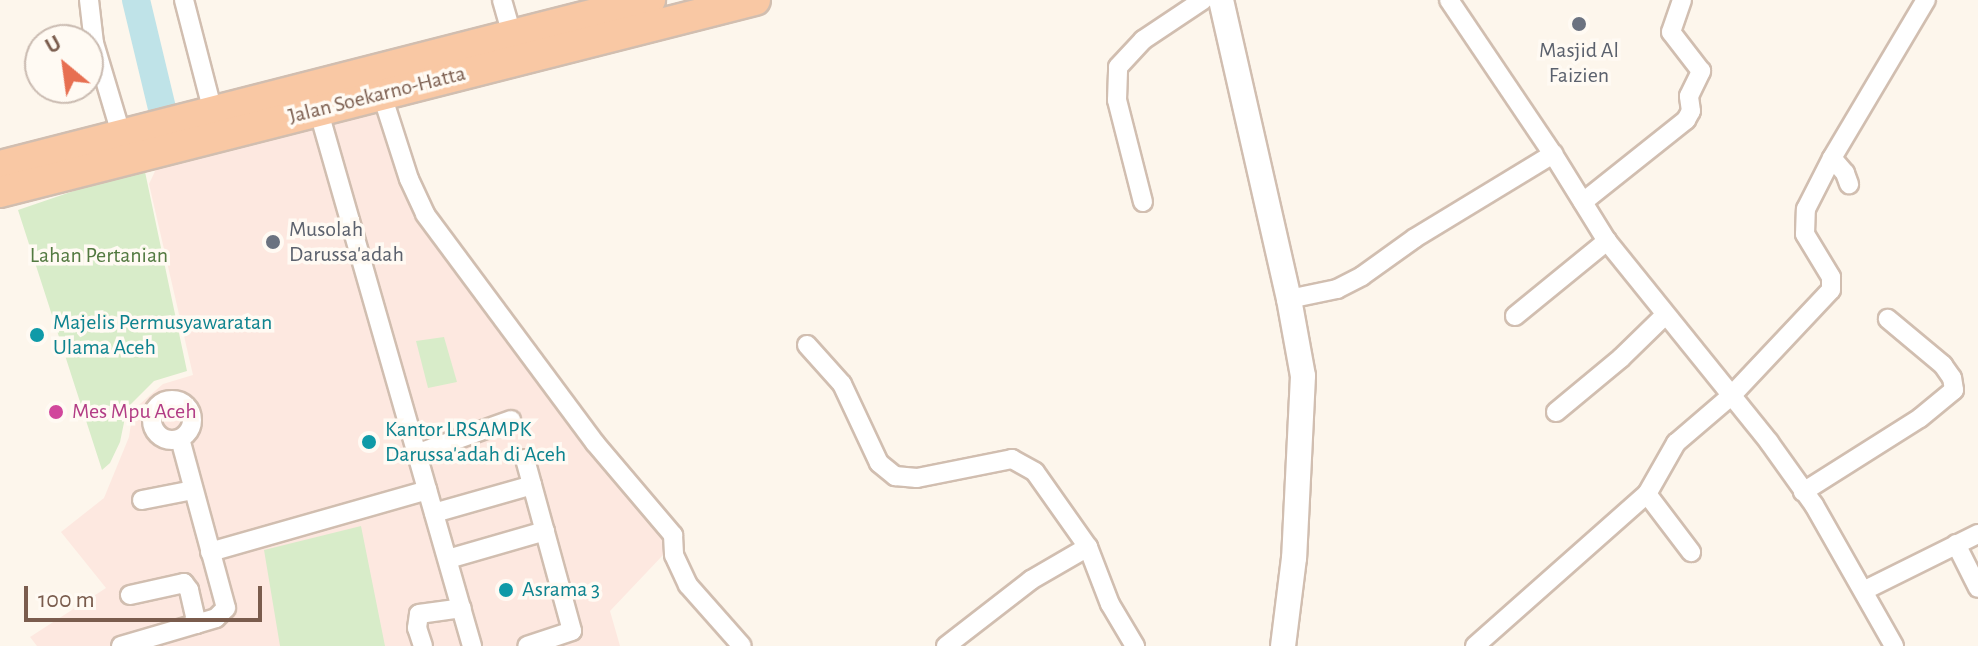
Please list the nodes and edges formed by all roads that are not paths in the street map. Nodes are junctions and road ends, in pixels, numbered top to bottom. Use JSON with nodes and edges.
{"nodes":[{"id":1,"x":89,"y":0,"type":"edge"},
{"id":2,"x":184,"y":0,"type":"edge"},
{"id":3,"x":502,"y":0,"type":"edge"},
{"id":4,"x":650,"y":0,"type":"edge"},
{"id":5,"x":755,"y":0,"type":"edge"},
{"id":6,"x":1203,"y":0,"type":"edge"},
{"id":7,"x":1221,"y":0,"type":"edge"},
{"id":8,"x":1449,"y":0,"type":"edge"},
{"id":9,"x":1682,"y":0,"type":"edge"},
{"id":10,"x":1926,"y":0,"type":"edge"},
{"id":11,"x":512,"y":36,"type":"junction"},
{"id":12,"x":385,"y":105,"type":"junction"},
{"id":13,"x":318,"y":109,"type":"junction"},
{"id":14,"x":213,"y":112,"type":"junction"},
{"id":15,"x":122,"y":137,"type":"junction"},
{"id":16,"x":1553,"y":154,"type":"junction"},
{"id":17,"x":1832,"y":158,"type":"junction"},
{"id":18,"x":0,"y":166,"type":"edge"},
{"id":19,"x":1849,"y":184,"type":"dead end"},
{"id":20,"x":0,"y":192,"type":"edge"},
{"id":21,"x":1143,"y":202,"type":"dead end"},
{"id":22,"x":1583,"y":202,"type":"junction"},
{"id":23,"x":1607,"y":241,"type":"junction"},
{"id":24,"x":1289,"y":299,"type":"junction"},
{"id":25,"x":1665,"y":315,"type":"junction"},
{"id":26,"x":1515,"y":316,"type":"dead end"},
{"id":27,"x":1888,"y":319,"type":"dead end"},
{"id":28,"x":807,"y":345,"type":"dead end"},
{"id":29,"x":1732,"y":395,"type":"junction"},
{"id":30,"x":1556,"y":412,"type":"dead end"},
{"id":31,"x":511,"y":420,"type":"dead end"},
{"id":32,"x":180,"y":439,"type":"dead end"},
{"id":33,"x":416,"y":454,"type":"junction"},
{"id":34,"x":525,"y":459,"type":"dead end"},
{"id":35,"x":532,"y":485,"type":"junction"},
{"id":36,"x":193,"y":490,"type":"junction"},
{"id":37,"x":427,"y":490,"type":"junction"},
{"id":38,"x":1803,"y":492,"type":"junction"},
{"id":39,"x":1647,"y":494,"type":"junction"},
{"id":40,"x":142,"y":500,"type":"dead end"},
{"id":41,"x":434,"y":513,"type":"junction"},
{"id":42,"x":545,"y":531,"type":"junction"},
{"id":43,"x":1978,"y":534,"type":"edge"},
{"id":44,"x":1956,"y":544,"type":"junction"},
{"id":45,"x":1088,"y":547,"type":"junction"},
{"id":46,"x":210,"y":552,"type":"junction"},
{"id":47,"x":1691,"y":552,"type":"dead end"},
{"id":48,"x":448,"y":559,"type":"junction"},
{"id":49,"x":1978,"y":588,"type":"edge"},
{"id":50,"x":1865,"y":590,"type":"junction"},
{"id":51,"x":130,"y":595,"type":"dead end"},
{"id":52,"x":462,"y":608,"type":"junction"},
{"id":53,"x":197,"y":624,"type":"junction"},
{"id":54,"x":121,"y":646,"type":"edge"},
{"id":55,"x":423,"y":646,"type":"edge"},
{"id":56,"x":472,"y":646,"type":"edge"},
{"id":57,"x":527,"y":646,"type":"edge"},
{"id":58,"x":742,"y":646,"type":"edge"},
{"id":59,"x":946,"y":646,"type":"edge"},
{"id":60,"x":1135,"y":646,"type":"edge"},
{"id":61,"x":1284,"y":646,"type":"edge"},
{"id":62,"x":1475,"y":646,"type":"edge"},
{"id":63,"x":1894,"y":646,"type":"edge"}],
"edges":[{"from":1,"to":15,"type":"street"},
{"from":2,"to":14,"type":"street"},
{"from":3,"to":11,"type":"street"},
{"from":4,"to":11,"type":"highway","name":"Jalan Soekarno-Hatta"},
{"from":5,"to":12,"type":"highway","name":"Jalan Soekarno-Hatta"},
{"from":6,"to":21,"type":"street"},
{"from":7,"to":24,"type":"street"},
{"from":8,"to":16,"type":"street"},
{"from":9,"to":22,"type":"street"},
{"from":10,"to":17,"type":"street"},
{"from":11,"to":14,"type":"highway","name":"Jalan Soekarno-Hatta"},
{"from":12,"to":13,"type":"highway","name":"Jalan Soekarno-Hatta"},
{"from":12,"to":58,"type":"street"},
{"from":13,"to":20,"type":"highway","name":"Jalan Soekarno-Hatta"},
{"from":13,"to":33,"type":"street"},
{"from":14,"to":15,"type":"highway","name":"Jalan Soekarno-Hatta"},
{"from":15,"to":18,"type":"highway","name":"Jalan Soekarno-Hatta"},
{"from":16,"to":22,"type":"street"},
{"from":16,"to":24,"type":"street"},
{"from":17,"to":19,"type":"street"},
{"from":17,"to":29,"type":"street"},
{"from":22,"to":23,"type":"street"},
{"from":23,"to":25,"type":"street"},
{"from":23,"to":26,"type":"street"},
{"from":24,"to":61,"type":"street"},
{"from":25,"to":29,"type":"street"},
{"from":25,"to":30,"type":"street"},
{"from":27,"to":38,"type":"street"},
{"from":28,"to":45,"type":"street"},
{"from":29,"to":38,"type":"street"},
{"from":29,"to":39,"type":"street"},
{"from":31,"to":33,"type":"street"},
{"from":32,"to":36,"type":"street"},
{"from":33,"to":37,"type":"street"},
{"from":34,"to":35,"type":"street"},
{"from":35,"to":41,"type":"street"},
{"from":35,"to":42,"type":"street"},
{"from":36,"to":40,"type":"street"},
{"from":36,"to":46,"type":"street"},
{"from":37,"to":41,"type":"street"},
{"from":37,"to":46,"type":"street"},
{"from":38,"to":50,"type":"street"},
{"from":39,"to":47,"type":"street"},
{"from":39,"to":62,"type":"street"},
{"from":41,"to":48,"type":"street"},
{"from":42,"to":48,"type":"street"},
{"from":42,"to":57,"type":"street"},
{"from":43,"to":44,"type":"street"},
{"from":44,"to":49,"type":"street"},
{"from":44,"to":50,"type":"street"},
{"from":45,"to":59,"type":"street"},
{"from":45,"to":60,"type":"street"},
{"from":46,"to":53,"type":"street"},
{"from":48,"to":52,"type":"street"},
{"from":50,"to":63,"type":"street"},
{"from":51,"to":53,"type":"street"},
{"from":52,"to":55,"type":"street"},
{"from":52,"to":56,"type":"street"},
{"from":53,"to":54,"type":"street"}]}
